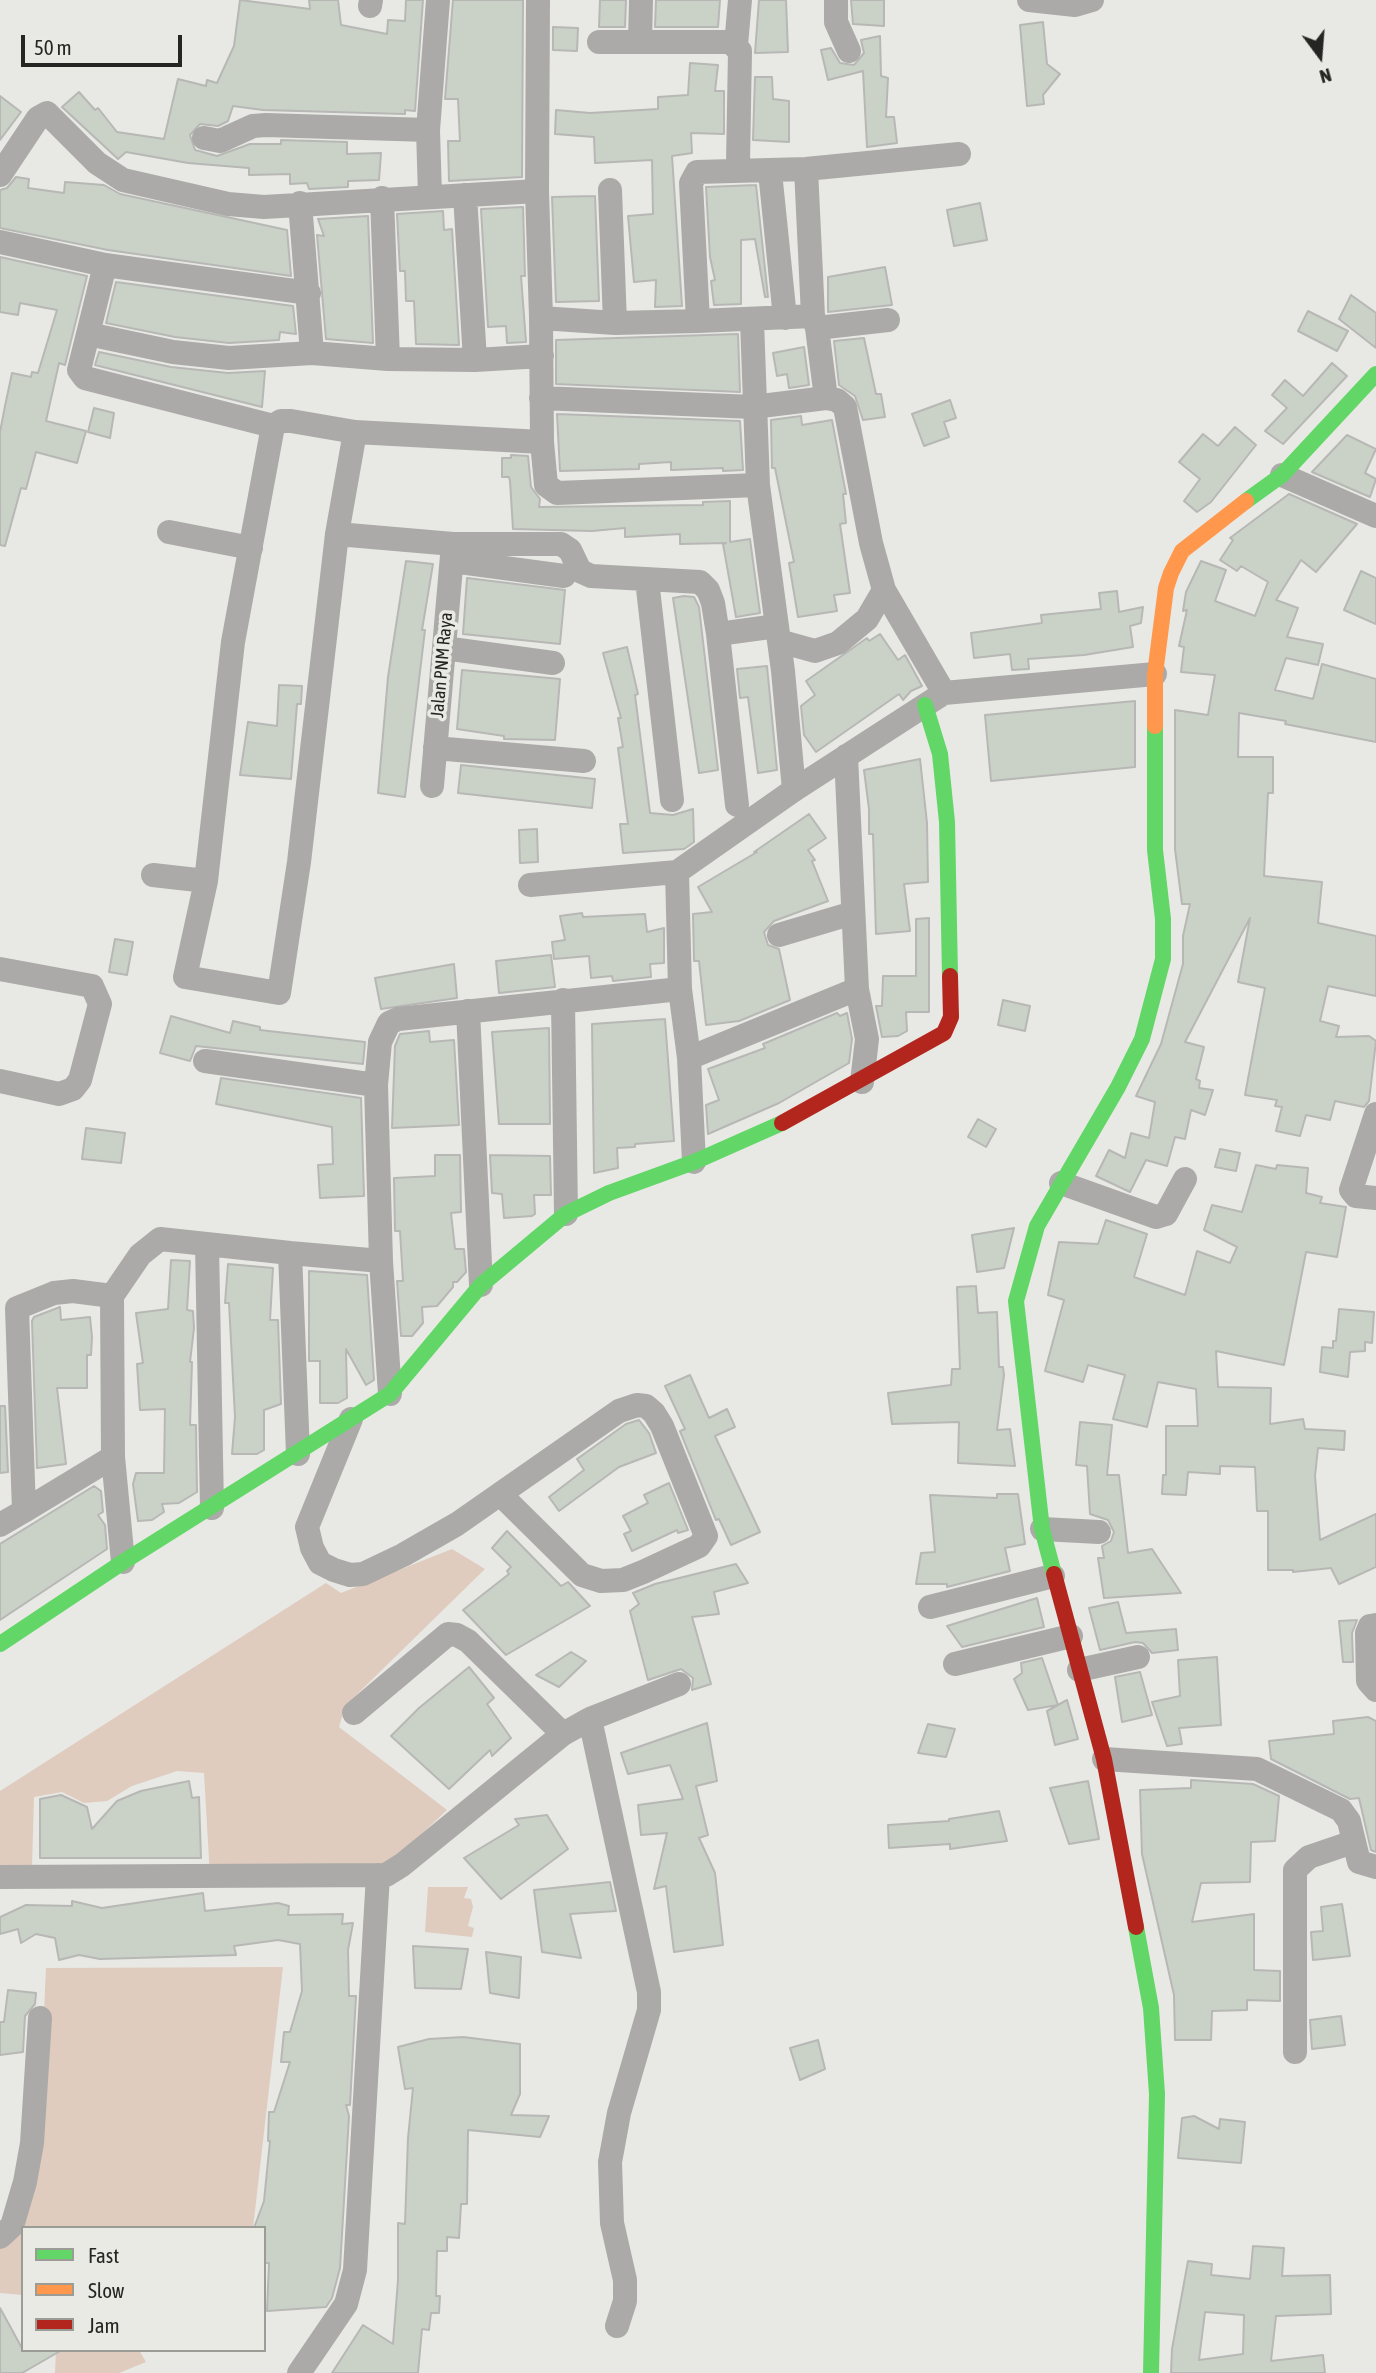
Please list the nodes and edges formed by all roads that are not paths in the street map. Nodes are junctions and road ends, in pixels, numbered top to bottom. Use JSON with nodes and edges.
{"nodes":[{"id":1,"x":438,"y":0,"type":"edge"},
{"id":2,"x":538,"y":0,"type":"edge"},
{"id":3,"x":641,"y":0,"type":"edge"},
{"id":4,"x":740,"y":0,"type":"edge"},
{"id":5,"x":836,"y":0,"type":"edge"},
{"id":6,"x":1030,"y":0,"type":"edge"},
{"id":7,"x":1092,"y":0,"type":"edge"},
{"id":8,"x":599,"y":43,"type":"dead end"},
{"id":9,"x":640,"y":43,"type":"junction"},
{"id":10,"x":736,"y":45,"type":"junction"},
{"id":11,"x":849,"y":51,"type":"dead end"},
{"id":12,"x":428,"y":130,"type":"junction"},
{"id":13,"x":204,"y":138,"type":"dead end"},
{"id":14,"x":959,"y":154,"type":"dead end"},
{"id":15,"x":738,"y":164,"type":"dead end"},
{"id":16,"x":806,"y":169,"type":"junction"},
{"id":17,"x":770,"y":172,"type":"junction"},
{"id":18,"x":0,"y":175,"type":"edge"},
{"id":19,"x":610,"y":190,"type":"dead end"},
{"id":20,"x":537,"y":191,"type":"junction"},
{"id":21,"x":465,"y":195,"type":"junction"},
{"id":22,"x":430,"y":196,"type":"junction"},
{"id":23,"x":382,"y":198,"type":"junction"},
{"id":24,"x":300,"y":203,"type":"junction"},
{"id":25,"x":0,"y":242,"type":"edge"},
{"id":26,"x":105,"y":265,"type":"junction"},
{"id":27,"x":309,"y":293,"type":"junction"},
{"id":28,"x":541,"y":318,"type":"junction"},
{"id":29,"x":785,"y":318,"type":"junction"},
{"id":30,"x":888,"y":320,"type":"dead end"},
{"id":31,"x":698,"y":321,"type":"junction"},
{"id":32,"x":752,"y":321,"type":"junction"},
{"id":33,"x":815,"y":322,"type":"junction"},
{"id":34,"x":615,"y":323,"type":"junction"},
{"id":35,"x":89,"y":334,"type":"junction"},
{"id":36,"x":312,"y":353,"type":"junction"},
{"id":37,"x":542,"y":356,"type":"junction"},
{"id":38,"x":388,"y":359,"type":"junction"},
{"id":39,"x":475,"y":360,"type":"junction"},
{"id":40,"x":1376,"y":374,"type":"edge"},
{"id":41,"x":541,"y":398,"type":"junction"},
{"id":42,"x":826,"y":398,"type":"junction"},
{"id":43,"x":753,"y":407,"type":"junction"},
{"id":44,"x":273,"y":426,"type":"junction"},
{"id":45,"x":355,"y":432,"type":"junction"},
{"id":46,"x":542,"y":442,"type":"junction"},
{"id":47,"x":1282,"y":475,"type":"junction"},
{"id":48,"x":758,"y":485,"type":"junction"},
{"id":49,"x":1376,"y":516,"type":"edge"},
{"id":50,"x":169,"y":532,"type":"dead end"},
{"id":51,"x":337,"y":534,"type":"junction"},
{"id":52,"x":251,"y":548,"type":"junction"},
{"id":53,"x":453,"y":553,"type":"junction"},
{"id":54,"x":564,"y":576,"type":"dead end"},
{"id":55,"x":647,"y":580,"type":"junction"},
{"id":56,"x":884,"y":590,"type":"junction"},
{"id":57,"x":718,"y":634,"type":"junction"},
{"id":58,"x":778,"y":634,"type":"junction"},
{"id":59,"x":444,"y":648,"type":"junction"},
{"id":60,"x":553,"y":663,"type":"dead end"},
{"id":61,"x":1155,"y":674,"type":"junction"},
{"id":62,"x":935,"y":699,"type":"junction"},
{"id":63,"x":435,"y":748,"type":"junction"},
{"id":64,"x":846,"y":756,"type":"junction"},
{"id":65,"x":584,"y":761,"type":"dead end"},
{"id":66,"x":432,"y":786,"type":"dead end"},
{"id":67,"x":794,"y":790,"type":"junction"},
{"id":68,"x":672,"y":800,"type":"dead end"},
{"id":69,"x":737,"y":805,"type":"dead end"},
{"id":70,"x":677,"y":872,"type":"junction"},
{"id":71,"x":153,"y":875,"type":"dead end"},
{"id":72,"x":206,"y":881,"type":"junction"},
{"id":73,"x":530,"y":885,"type":"dead end"},
{"id":74,"x":853,"y":913,"type":"junction"},
{"id":75,"x":779,"y":935,"type":"dead end"},
{"id":76,"x":0,"y":969,"type":"edge"},
{"id":77,"x":680,"y":989,"type":"junction"},
{"id":78,"x":857,"y":989,"type":"junction"},
{"id":79,"x":563,"y":1000,"type":"junction"},
{"id":80,"x":468,"y":1011,"type":"junction"},
{"id":81,"x":689,"y":1058,"type":"junction"},
{"id":82,"x":205,"y":1060,"type":"dead end"},
{"id":83,"x":0,"y":1082,"type":"edge"},
{"id":84,"x":862,"y":1082,"type":"junction"},
{"id":85,"x":376,"y":1085,"type":"junction"},
{"id":86,"x":1376,"y":1114,"type":"edge"},
{"id":87,"x":694,"y":1161,"type":"junction"},
{"id":88,"x":1185,"y":1179,"type":"dead end"},
{"id":89,"x":1061,"y":1183,"type":"junction"},
{"id":90,"x":1376,"y":1198,"type":"edge"},
{"id":91,"x":566,"y":1214,"type":"junction"},
{"id":92,"x":208,"y":1244,"type":"junction"},
{"id":93,"x":290,"y":1252,"type":"junction"},
{"id":94,"x":381,"y":1261,"type":"junction"},
{"id":95,"x":481,"y":1285,"type":"junction"},
{"id":96,"x":112,"y":1296,"type":"junction"},
{"id":97,"x":390,"y":1394,"type":"junction"},
{"id":98,"x":351,"y":1418,"type":"junction"},
{"id":99,"x":298,"y":1454,"type":"junction"},
{"id":100,"x":113,"y":1457,"type":"junction"},
{"id":101,"x":501,"y":1494,"type":"junction"},
{"id":102,"x":212,"y":1508,"type":"junction"},
{"id":103,"x":24,"y":1511,"type":"junction"},
{"id":104,"x":0,"y":1525,"type":"edge"},
{"id":105,"x":1042,"y":1529,"type":"junction"},
{"id":106,"x":1099,"y":1531,"type":"dead end"},
{"id":107,"x":122,"y":1562,"type":"junction"},
{"id":108,"x":1053,"y":1576,"type":"junction"},
{"id":109,"x":930,"y":1607,"type":"dead end"},
{"id":110,"x":1376,"y":1625,"type":"edge"},
{"id":111,"x":1072,"y":1636,"type":"junction"},
{"id":112,"x":0,"y":1644,"type":"edge"},
{"id":113,"x":1138,"y":1657,"type":"dead end"},
{"id":114,"x":955,"y":1664,"type":"dead end"},
{"id":115,"x":1079,"y":1670,"type":"junction"},
{"id":116,"x":679,"y":1684,"type":"dead end"},
{"id":117,"x":1376,"y":1690,"type":"edge"},
{"id":118,"x":354,"y":1713,"type":"dead end"},
{"id":119,"x":590,"y":1719,"type":"junction"},
{"id":120,"x":563,"y":1734,"type":"junction"},
{"id":121,"x":1104,"y":1759,"type":"junction"},
{"id":122,"x":1353,"y":1842,"type":"junction"},
{"id":123,"x":1376,"y":1867,"type":"edge"},
{"id":124,"x":379,"y":1875,"type":"junction"},
{"id":125,"x":0,"y":1877,"type":"edge"},
{"id":126,"x":40,"y":2018,"type":"dead end"},
{"id":127,"x":1295,"y":2052,"type":"dead end"},
{"id":128,"x":0,"y":2237,"type":"edge"},
{"id":129,"x":617,"y":2326,"type":"dead end"},
{"id":130,"x":299,"y":2373,"type":"edge"},
{"id":131,"x":1151,"y":2373,"type":"edge"}],
"edges":[{"from":1,"to":12,"type":"street"},
{"from":2,"to":20,"type":"street"},
{"from":3,"to":9,"type":"street"},
{"from":4,"to":10,"type":"street"},
{"from":5,"to":11,"type":"street"},
{"from":6,"to":7,"type":"street"},
{"from":8,"to":9,"type":"street"},
{"from":9,"to":10,"type":"street"},
{"from":10,"to":15,"type":"street"},
{"from":12,"to":13,"type":"street"},
{"from":12,"to":22,"type":"street"},
{"from":14,"to":16,"type":"street"},
{"from":16,"to":17,"type":"street"},
{"from":16,"to":33,"type":"street"},
{"from":17,"to":29,"type":"street"},
{"from":17,"to":31,"type":"street"},
{"from":18,"to":24,"type":"street"},
{"from":19,"to":34,"type":"street"},
{"from":20,"to":21,"type":"street"},
{"from":20,"to":28,"type":"street"},
{"from":21,"to":22,"type":"street"},
{"from":21,"to":39,"type":"street"},
{"from":22,"to":23,"type":"street"},
{"from":23,"to":24,"type":"street"},
{"from":23,"to":38,"type":"street"},
{"from":24,"to":27,"type":"street"},
{"from":25,"to":26,"type":"street"},
{"from":26,"to":27,"type":"street"},
{"from":26,"to":35,"type":"street"},
{"from":27,"to":36,"type":"street"},
{"from":28,"to":34,"type":"street"},
{"from":28,"to":37,"type":"street"},
{"from":29,"to":32,"type":"street"},
{"from":29,"to":33,"type":"street"},
{"from":30,"to":33,"type":"street"},
{"from":31,"to":32,"type":"street"},
{"from":31,"to":34,"type":"street"},
{"from":32,"to":43,"type":"street"},
{"from":33,"to":42,"type":"street"},
{"from":35,"to":36,"type":"street"},
{"from":35,"to":44,"type":"street"},
{"from":36,"to":38,"type":"street"},
{"from":37,"to":39,"type":"street"},
{"from":37,"to":41,"type":"street"},
{"from":38,"to":39,"type":"street"},
{"from":40,"to":47,"type":"street"},
{"from":41,"to":43,"type":"street"},
{"from":41,"to":46,"type":"street"},
{"from":42,"to":43,"type":"street"},
{"from":42,"to":56,"type":"street"},
{"from":43,"to":48,"type":"street"},
{"from":44,"to":45,"type":"street"},
{"from":44,"to":52,"type":"street"},
{"from":45,"to":46,"type":"street"},
{"from":45,"to":51,"type":"street"},
{"from":46,"to":48,"type":"street"},
{"from":47,"to":49,"type":"street"},
{"from":47,"to":61,"type":"street"},
{"from":48,"to":58,"type":"street"},
{"from":50,"to":52,"type":"street"},
{"from":51,"to":53,"type":"street"},
{"from":51,"to":72,"type":"street"},
{"from":52,"to":72,"type":"street"},
{"from":53,"to":54,"type":"street"},
{"from":53,"to":55,"type":"street"},
{"from":53,"to":59,"type":"street","name":"Jalan PNM Raya"},
{"from":55,"to":57,"type":"street"},
{"from":55,"to":68,"type":"street"},
{"from":56,"to":58,"type":"street"},
{"from":56,"to":62,"type":"street"},
{"from":57,"to":58,"type":"street"},
{"from":57,"to":69,"type":"street"},
{"from":58,"to":67,"type":"street"},
{"from":59,"to":60,"type":"street"},
{"from":59,"to":63,"type":"street","name":"Jalan PNM Raya"},
{"from":61,"to":62,"type":"street"},
{"from":61,"to":89,"type":"street"},
{"from":62,"to":64,"type":"street"},
{"from":62,"to":84,"type":"street"},
{"from":63,"to":65,"type":"street"},
{"from":63,"to":66,"type":"street","name":"Jalan PNM Raya"},
{"from":64,"to":67,"type":"street"},
{"from":64,"to":74,"type":"street"},
{"from":67,"to":70,"type":"street"},
{"from":70,"to":73,"type":"street"},
{"from":70,"to":77,"type":"street"},
{"from":71,"to":72,"type":"street"},
{"from":74,"to":75,"type":"street"},
{"from":74,"to":78,"type":"street"},
{"from":76,"to":83,"type":"street"},
{"from":77,"to":79,"type":"street"},
{"from":77,"to":81,"type":"street"},
{"from":78,"to":81,"type":"street"},
{"from":78,"to":84,"type":"street"},
{"from":79,"to":80,"type":"street"},
{"from":79,"to":91,"type":"street"},
{"from":80,"to":85,"type":"street"},
{"from":80,"to":95,"type":"street"},
{"from":81,"to":87,"type":"street"},
{"from":82,"to":85,"type":"street"},
{"from":84,"to":87,"type":"street"},
{"from":85,"to":94,"type":"street"},
{"from":86,"to":90,"type":"street"},
{"from":87,"to":91,"type":"street"},
{"from":88,"to":89,"type":"street"},
{"from":89,"to":105,"type":"street"},
{"from":91,"to":95,"type":"street"},
{"from":92,"to":93,"type":"street"},
{"from":92,"to":96,"type":"street"},
{"from":92,"to":102,"type":"street"},
{"from":93,"to":94,"type":"street"},
{"from":93,"to":99,"type":"street"},
{"from":94,"to":97,"type":"street"},
{"from":95,"to":97,"type":"street"},
{"from":96,"to":100,"type":"street"},
{"from":96,"to":103,"type":"street"},
{"from":97,"to":98,"type":"street"},
{"from":98,"to":99,"type":"street"},
{"from":98,"to":101,"type":"street"},
{"from":99,"to":102,"type":"street"},
{"from":100,"to":103,"type":"street"},
{"from":100,"to":107,"type":"street"},
{"from":101,"to":101,"type":"street"},
{"from":102,"to":107,"type":"street"},
{"from":103,"to":104,"type":"street"},
{"from":105,"to":106,"type":"street"},
{"from":105,"to":108,"type":"street"},
{"from":107,"to":112,"type":"street"},
{"from":108,"to":109,"type":"street"},
{"from":108,"to":111,"type":"street"},
{"from":110,"to":117,"type":"street"},
{"from":111,"to":114,"type":"street"},
{"from":111,"to":115,"type":"street"},
{"from":113,"to":115,"type":"street"},
{"from":115,"to":121,"type":"street"},
{"from":116,"to":119,"type":"street"},
{"from":118,"to":120,"type":"street"},
{"from":119,"to":120,"type":"street"},
{"from":119,"to":129,"type":"street"},
{"from":120,"to":124,"type":"street"},
{"from":121,"to":122,"type":"street"},
{"from":121,"to":131,"type":"street"},
{"from":122,"to":123,"type":"street"},
{"from":122,"to":127,"type":"street"},
{"from":124,"to":125,"type":"street"},
{"from":124,"to":130,"type":"street"},
{"from":126,"to":128,"type":"street"}]}
